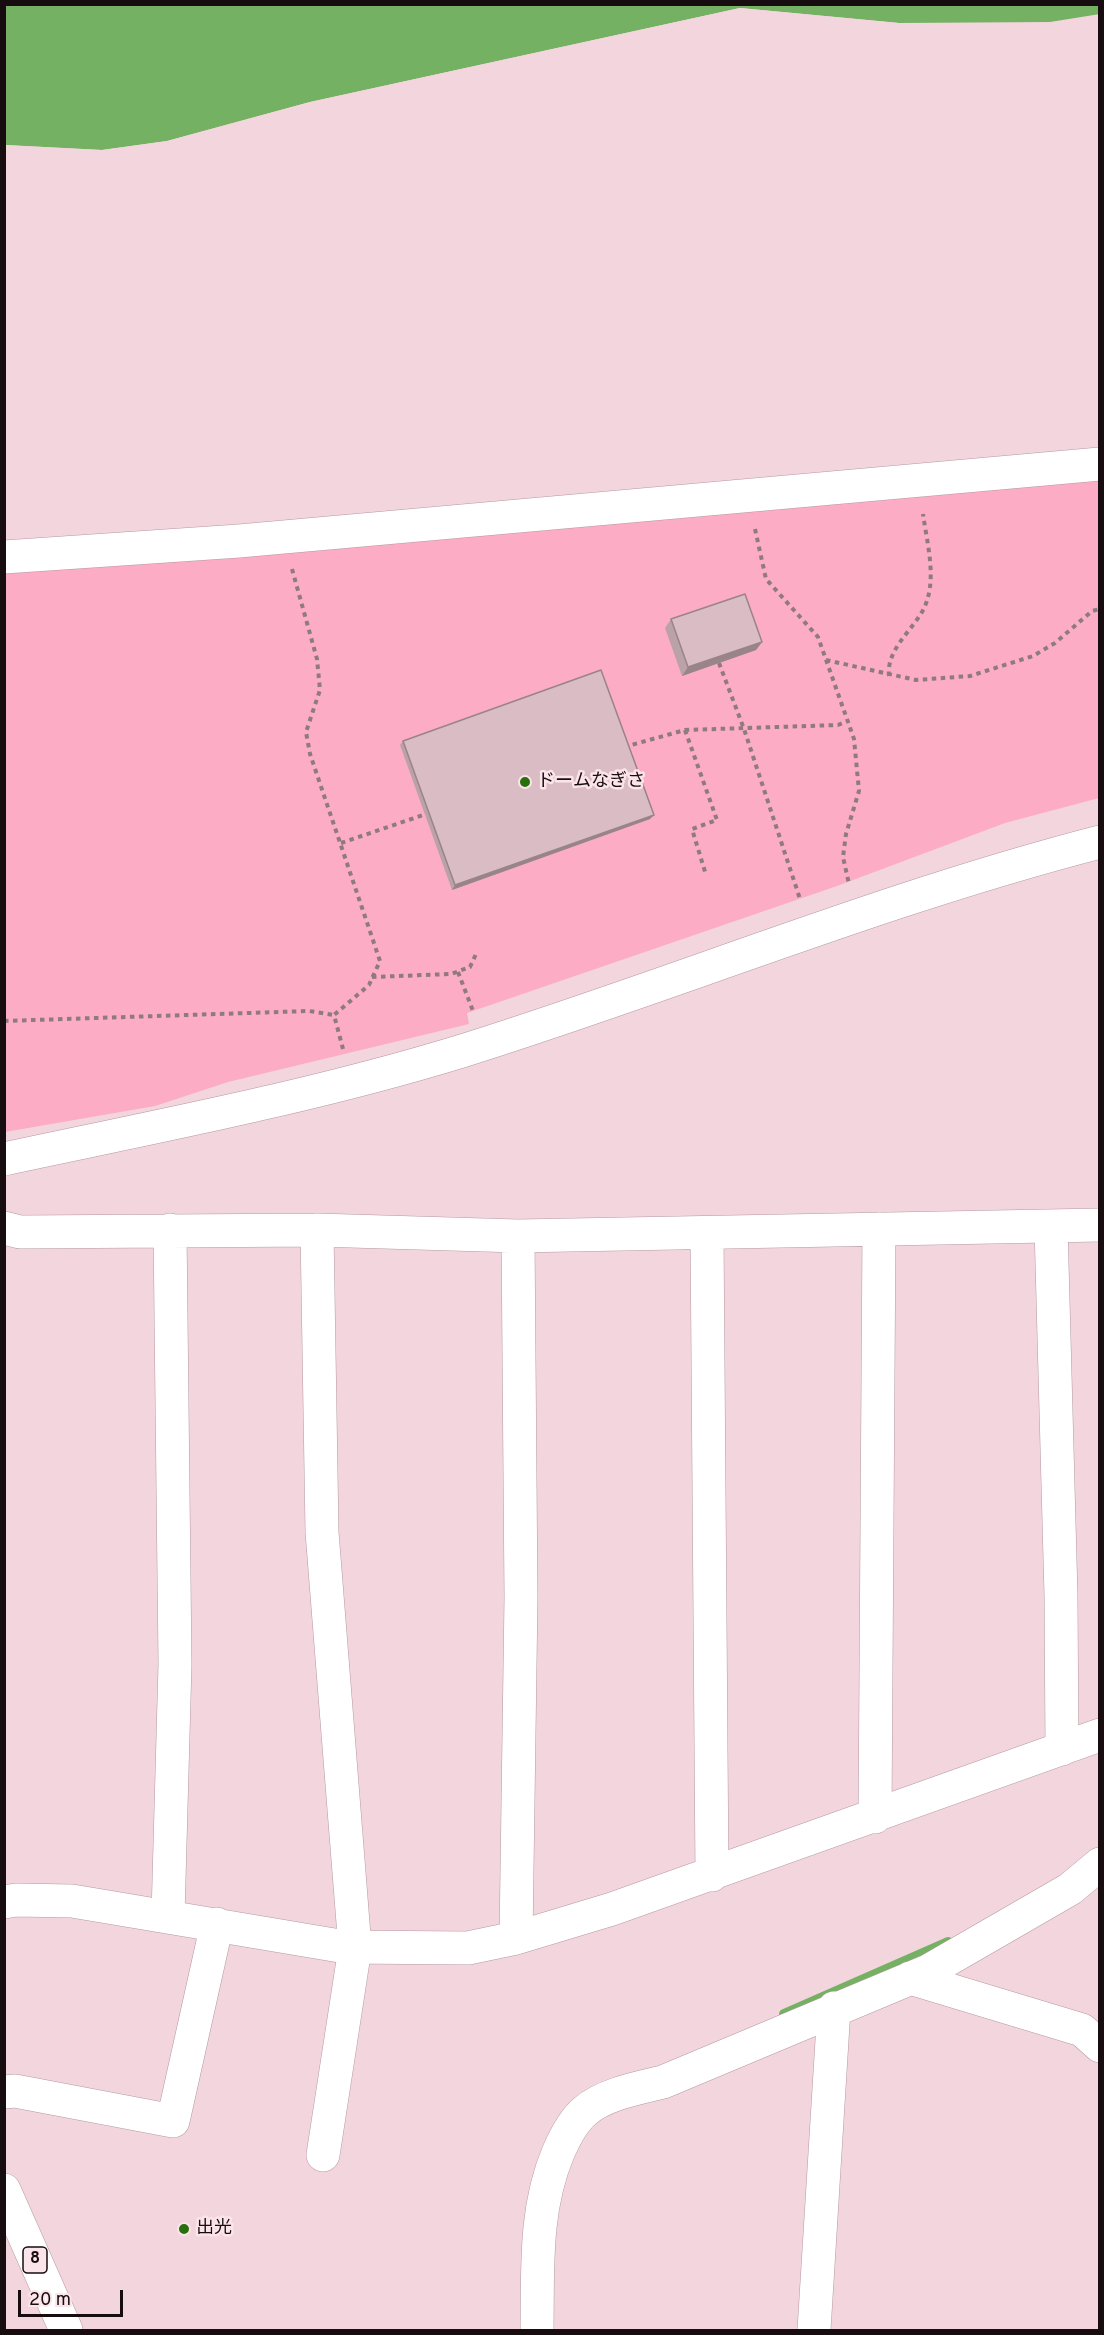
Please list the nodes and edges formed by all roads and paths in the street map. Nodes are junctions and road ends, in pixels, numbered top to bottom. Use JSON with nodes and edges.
{"nodes":[{"id":1,"x":1100,"y":464,"type":"edge"},
{"id":2,"x":920,"y":481,"type":"junction"},
{"id":3,"x":753,"y":495,"type":"junction"},
{"id":4,"x":283,"y":537,"type":"junction"},
{"id":5,"x":4,"y":557,"type":"edge"},
{"id":6,"x":1100,"y":609,"type":"edge"},
{"id":7,"x":826,"y":660,"type":"junction"},
{"id":8,"x":719,"y":663,"type":"edge"},
{"id":9,"x":889,"y":676,"type":"junction"},
{"id":10,"x":848,"y":721,"type":"junction"},
{"id":11,"x":744,"y":729,"type":"junction"},
{"id":12,"x":685,"y":730,"type":"junction"},
{"id":13,"x":614,"y":750,"type":"edge"},
{"id":14,"x":432,"y":812,"type":"edge"},
{"id":15,"x":1100,"y":842,"type":"edge"},
{"id":16,"x":341,"y":843,"type":"junction"},
{"id":17,"x":706,"y":875,"type":"dead end"},
{"id":18,"x":850,"y":887,"type":"dead end"},
{"id":19,"x":800,"y":903,"type":"dead end"},
{"id":20,"x":476,"y":954,"type":"dead end"},
{"id":21,"x":458,"y":972,"type":"junction"},
{"id":22,"x":372,"y":977,"type":"junction"},
{"id":23,"x":473,"y":1011,"type":"dead end"},
{"id":24,"x":334,"y":1015,"type":"junction"},
{"id":25,"x":4,"y":1021,"type":"edge"},
{"id":26,"x":344,"y":1052,"type":"dead end"},
{"id":27,"x":4,"y":1159,"type":"edge"},
{"id":28,"x":1100,"y":1225,"type":"edge"},
{"id":29,"x":1051,"y":1226,"type":"junction"},
{"id":30,"x":4,"y":1228,"type":"edge"},
{"id":31,"x":879,"y":1229,"type":"junction"},
{"id":32,"x":170,"y":1230,"type":"junction"},
{"id":33,"x":317,"y":1230,"type":"junction"},
{"id":34,"x":706,"y":1233,"type":"junction"},
{"id":35,"x":518,"y":1236,"type":"junction"},
{"id":36,"x":1100,"y":1735,"type":"edge"},
{"id":37,"x":1062,"y":1749,"type":"junction"},
{"id":38,"x":875,"y":1817,"type":"junction"},
{"id":39,"x":1100,"y":1864,"type":"edge"},
{"id":40,"x":712,"y":1875,"type":"junction"},
{"id":41,"x":4,"y":1902,"type":"edge"},
{"id":42,"x":168,"y":1916,"type":"junction"},
{"id":43,"x":217,"y":1924,"type":"junction"},
{"id":44,"x":516,"y":1938,"type":"junction"},
{"id":45,"x":355,"y":1948,"type":"junction"},
{"id":46,"x":910,"y":1978,"type":"junction"},
{"id":47,"x":834,"y":2008,"type":"junction"},
{"id":48,"x":1100,"y":2046,"type":"edge"},
{"id":49,"x":4,"y":2092,"type":"edge"},
{"id":50,"x":323,"y":2156,"type":"dead end"},
{"id":51,"x":4,"y":2190,"type":"edge"},
{"id":52,"x":59,"y":2328,"type":"edge"},
{"id":53,"x":537,"y":2331,"type":"edge"},
{"id":54,"x":814,"y":2331,"type":"edge"}],
"edges":[{"from":1,"to":2,"type":"main road"},
{"from":2,"to":3,"type":"main road"},
{"from":2,"to":9,"type":"path"},
{"from":3,"to":4,"type":"main road"},
{"from":3,"to":7,"type":"path"},
{"from":4,"to":5,"type":"main road"},
{"from":4,"to":16,"type":"path"},
{"from":6,"to":9,"type":"path"},
{"from":7,"to":9,"type":"path"},
{"from":7,"to":10,"type":"path"},
{"from":8,"to":11,"type":"path"},
{"from":10,"to":11,"type":"path"},
{"from":10,"to":18,"type":"path"},
{"from":11,"to":12,"type":"path"},
{"from":11,"to":19,"type":"path"},
{"from":12,"to":13,"type":"path"},
{"from":12,"to":17,"type":"path"},
{"from":14,"to":16,"type":"path"},
{"from":15,"to":27,"type":"main road"},
{"from":16,"to":22,"type":"path"},
{"from":20,"to":21,"type":"path"},
{"from":21,"to":22,"type":"path"},
{"from":21,"to":23,"type":"path"},
{"from":22,"to":24,"type":"path"},
{"from":24,"to":25,"type":"path"},
{"from":24,"to":26,"type":"path"},
{"from":28,"to":29,"type":"main road"},
{"from":29,"to":31,"type":"main road"},
{"from":29,"to":37,"type":"main road"},
{"from":30,"to":32,"type":"main road"},
{"from":31,"to":34,"type":"main road"},
{"from":31,"to":38,"type":"main road"},
{"from":32,"to":33,"type":"main road"},
{"from":32,"to":42,"type":"main road"},
{"from":33,"to":35,"type":"main road"},
{"from":33,"to":45,"type":"main road"},
{"from":34,"to":35,"type":"main road"},
{"from":34,"to":40,"type":"main road"},
{"from":35,"to":44,"type":"main road"},
{"from":36,"to":37,"type":"main road"},
{"from":37,"to":38,"type":"main road"},
{"from":38,"to":40,"type":"main road"},
{"from":39,"to":46,"type":"main road"},
{"from":40,"to":44,"type":"main road"},
{"from":41,"to":42,"type":"main road"},
{"from":42,"to":43,"type":"main road"},
{"from":43,"to":45,"type":"main road"},
{"from":43,"to":49,"type":"main road"},
{"from":44,"to":45,"type":"main road"},
{"from":45,"to":50,"type":"main road"},
{"from":46,"to":47,"type":"main road"},
{"from":46,"to":48,"type":"main road"},
{"from":47,"to":53,"type":"main road"},
{"from":47,"to":54,"type":"main road"},
{"from":51,"to":52,"type":"main road","number":"8"}]}
